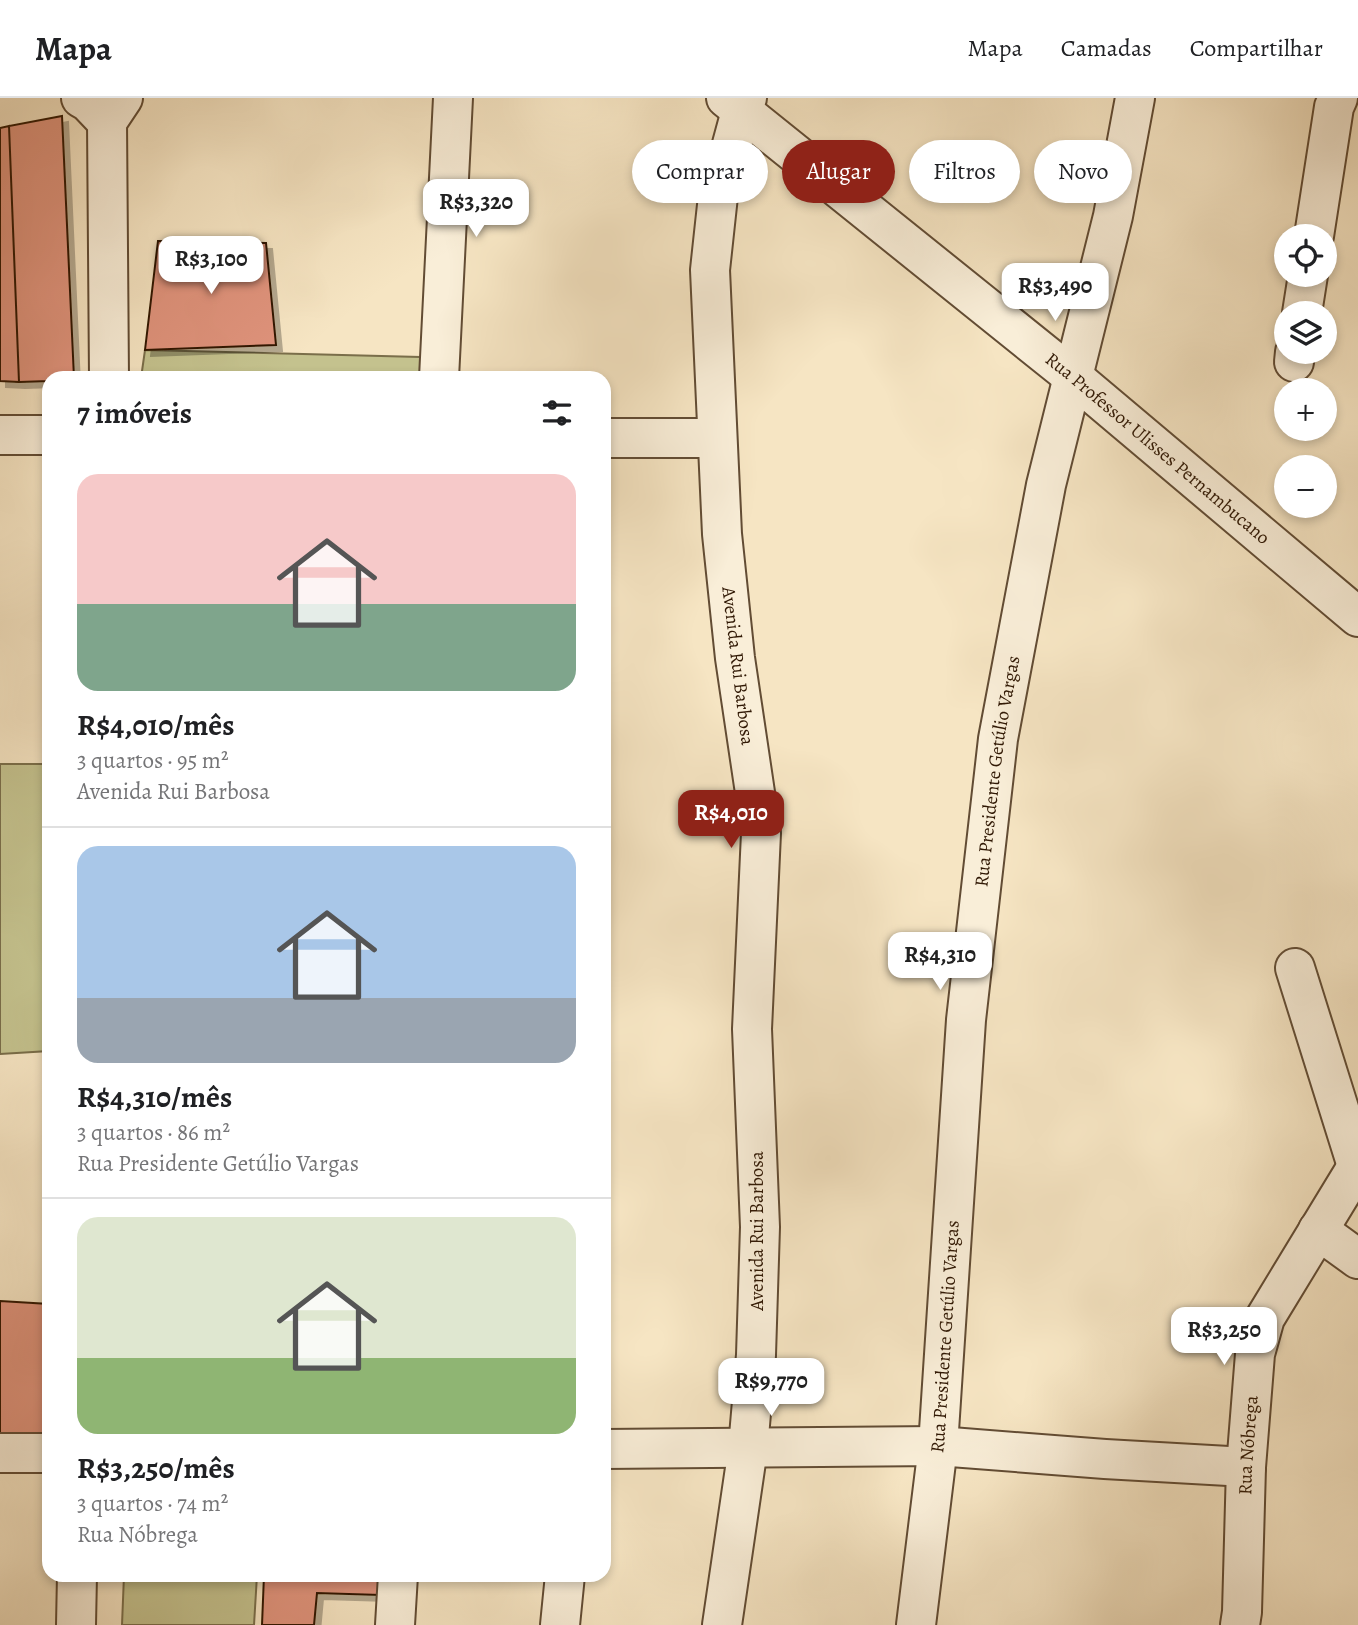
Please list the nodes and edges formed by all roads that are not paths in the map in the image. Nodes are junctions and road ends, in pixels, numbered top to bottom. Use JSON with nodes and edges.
{"nodes":[{"id":1,"x":453,"y":98,"type":"edge"},
{"id":2,"x":1135,"y":98,"type":"edge"},
{"id":3,"x":1338,"y":98,"type":"edge"},
{"id":4,"x":738,"y":102,"type":"edge"},
{"id":5,"x":104,"y":106,"type":"edge"},
{"id":6,"x":1316,"y":224,"type":"edge"},
{"id":7,"x":109,"y":371,"type":"edge"},
{"id":8,"x":439,"y":371,"type":"edge"},
{"id":9,"x":1072,"y":376,"type":"junction"},
{"id":10,"x":0,"y":435,"type":"edge"},
{"id":11,"x":42,"y":435,"type":"edge"},
{"id":12,"x":611,"y":438,"type":"edge"},
{"id":13,"x":717,"y":438,"type":"junction"},
{"id":14,"x":1358,"y":617,"type":"edge"},
{"id":15,"x":1296,"y":968,"type":"dead end"},
{"id":16,"x":1358,"y":1165,"type":"edge"},
{"id":17,"x":1318,"y":1230,"type":"junction"},
{"id":18,"x":1358,"y":1259,"type":"edge"},
{"id":19,"x":938,"y":1446,"type":"junction"},
{"id":20,"x":748,"y":1448,"type":"junction"},
{"id":21,"x":611,"y":1449,"type":"edge"},
{"id":22,"x":42,"y":1453,"type":"edge"},
{"id":23,"x":0,"y":1454,"type":"edge"},
{"id":24,"x":1246,"y":1467,"type":"junction"},
{"id":25,"x":77,"y":1582,"type":"edge"},
{"id":26,"x":398,"y":1582,"type":"edge"},
{"id":27,"x":564,"y":1582,"type":"edge"},
{"id":28,"x":76,"y":1625,"type":"edge"},
{"id":29,"x":395,"y":1625,"type":"edge"},
{"id":30,"x":560,"y":1625,"type":"edge"},
{"id":31,"x":722,"y":1625,"type":"edge"},
{"id":32,"x":916,"y":1625,"type":"edge"},
{"id":33,"x":1240,"y":1625,"type":"edge"}],
"edges":[{"from":1,"to":8,"type":"street"},
{"from":2,"to":9,"type":"street","name":"Rua Presidente Getúlio Vargas"},
{"from":3,"to":6,"type":"street"},
{"from":4,"to":9,"type":"street","name":"Rua Professor Ulisses Pernambucano"},
{"from":4,"to":13,"type":"street","name":"Avenida Rui Barbosa"},
{"from":5,"to":7,"type":"street"},
{"from":9,"to":14,"type":"street","name":"Rua Professor Ulisses Pernambucano"},
{"from":9,"to":19,"type":"street","name":"Rua Presidente Getúlio Vargas"},
{"from":10,"to":11,"type":"street"},
{"from":12,"to":13,"type":"street"},
{"from":13,"to":20,"type":"street","name":"Avenida Rui Barbosa"},
{"from":15,"to":16,"type":"street"},
{"from":16,"to":17,"type":"street","name":"Rua Nóbrega"},
{"from":17,"to":18,"type":"street"},
{"from":17,"to":24,"type":"street","name":"Rua Nóbrega"},
{"from":19,"to":20,"type":"street"},
{"from":19,"to":24,"type":"street"},
{"from":19,"to":32,"type":"street","name":"Rua Presidente Getúlio Vargas"},
{"from":20,"to":21,"type":"street"},
{"from":20,"to":31,"type":"street","name":"Avenida Rui Barbosa"},
{"from":22,"to":23,"type":"street"},
{"from":24,"to":33,"type":"street","name":"Rua Nóbrega"},
{"from":25,"to":28,"type":"street"},
{"from":26,"to":29,"type":"street"},
{"from":27,"to":30,"type":"street"}]}
